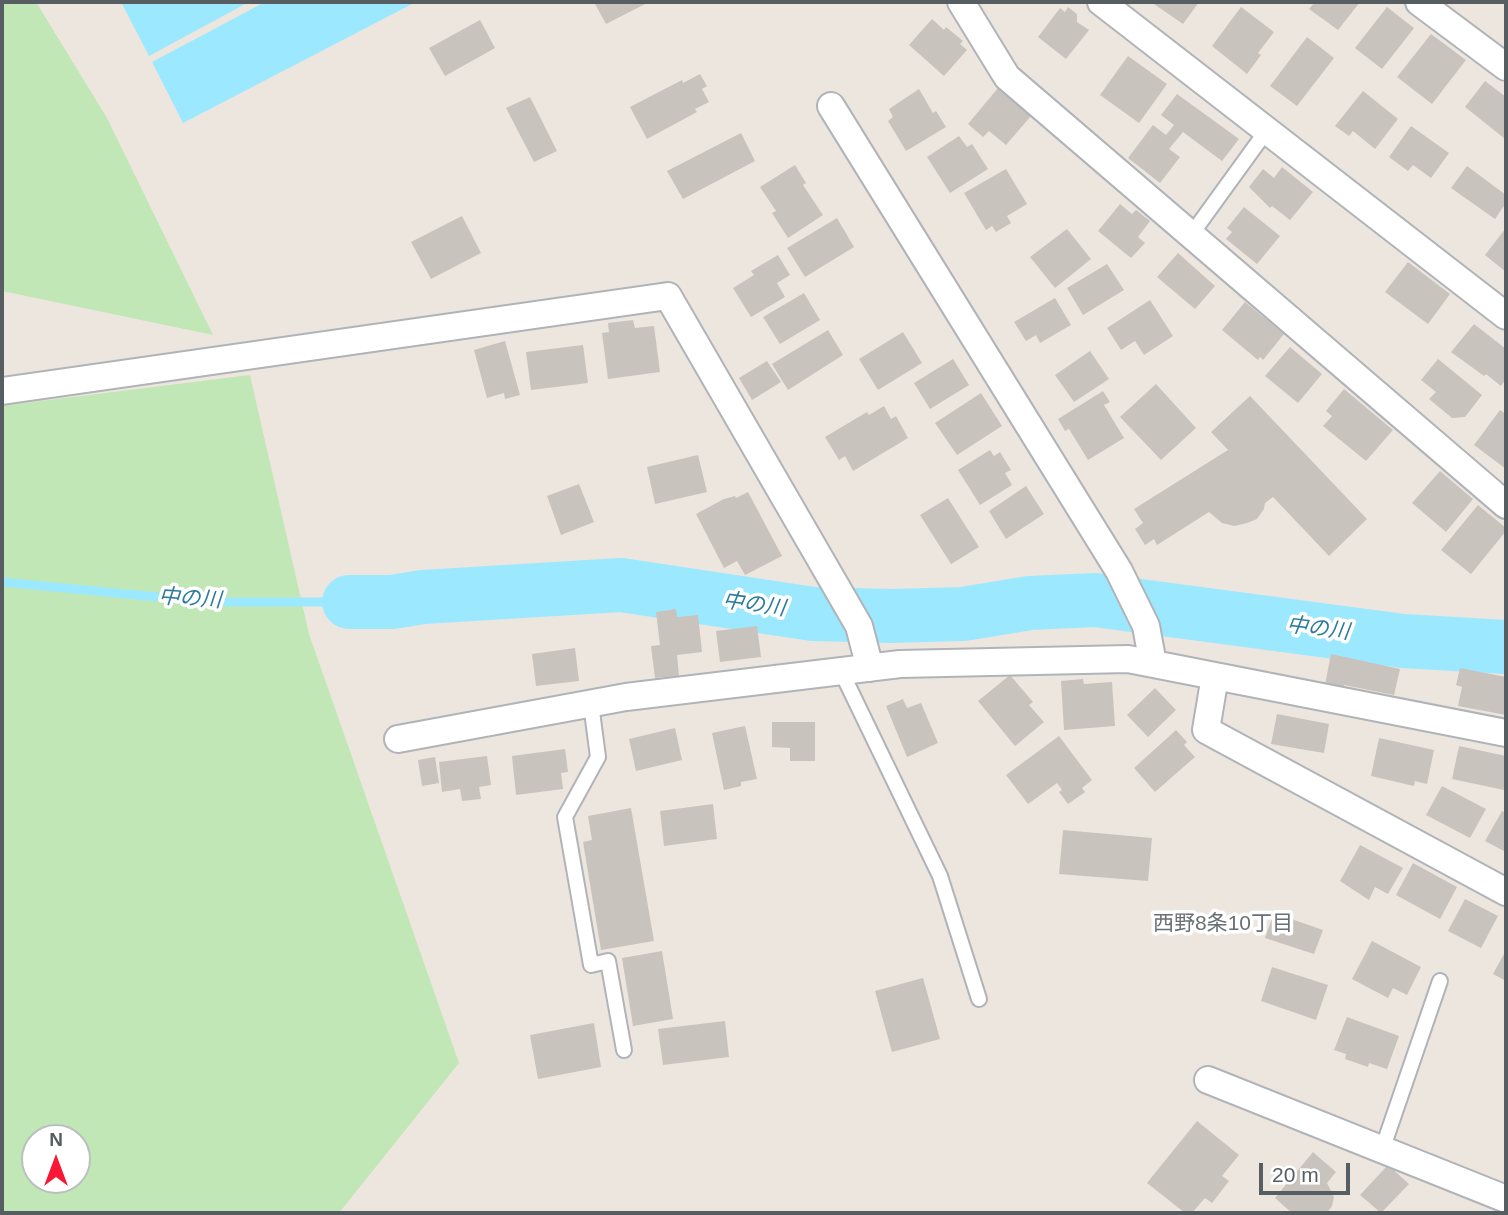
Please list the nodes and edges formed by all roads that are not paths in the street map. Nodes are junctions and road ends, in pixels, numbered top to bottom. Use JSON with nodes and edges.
{"nodes":[{"id":1,"x":961,"y":2,"type":"edge"},
{"id":2,"x":1101,"y":2,"type":"edge"},
{"id":3,"x":1419,"y":2,"type":"edge"},
{"id":4,"x":1506,"y":67,"type":"edge"},
{"id":5,"x":831,"y":106,"type":"dead end"},
{"id":6,"x":1267,"y":130,"type":"junction"},
{"id":7,"x":1191,"y":234,"type":"junction"},
{"id":8,"x":1506,"y":316,"type":"edge"},
{"id":9,"x":2,"y":391,"type":"edge"},
{"id":10,"x":1506,"y":505,"type":"edge"},
{"id":11,"x":1153,"y":664,"type":"junction"},
{"id":12,"x":870,"y":668,"type":"junction"},
{"id":13,"x":841,"y":671,"type":"junction"},
{"id":14,"x":1215,"y":676,"type":"junction"},
{"id":15,"x":591,"y":704,"type":"junction"},
{"id":16,"x":1506,"y":733,"type":"edge"},
{"id":17,"x":398,"y":739,"type":"dead end"},
{"id":18,"x":1506,"y":892,"type":"edge"},
{"id":19,"x":1440,"y":981,"type":"dead end"},
{"id":20,"x":979,"y":999,"type":"dead end"},
{"id":21,"x":624,"y":1050,"type":"dead end"},
{"id":22,"x":1208,"y":1080,"type":"dead end"},
{"id":23,"x":1382,"y":1150,"type":"junction"},
{"id":24,"x":1506,"y":1199,"type":"edge"}],
"edges":[{"from":1,"to":7,"type":"street"},
{"from":2,"to":6,"type":"street"},
{"from":3,"to":4,"type":"street"},
{"from":5,"to":11,"type":"street"},
{"from":6,"to":7,"type":"lane"},
{"from":6,"to":8,"type":"street"},
{"from":7,"to":10,"type":"street"},
{"from":9,"to":12,"type":"street"},
{"from":11,"to":12,"type":"street"},
{"from":11,"to":14,"type":"street"},
{"from":12,"to":13,"type":"street"},
{"from":13,"to":15,"type":"street"},
{"from":13,"to":20,"type":"lane"},
{"from":14,"to":16,"type":"street"},
{"from":14,"to":18,"type":"street"},
{"from":15,"to":17,"type":"street"},
{"from":15,"to":21,"type":"lane"},
{"from":19,"to":23,"type":"lane"},
{"from":22,"to":23,"type":"street"},
{"from":23,"to":24,"type":"street"}]}
